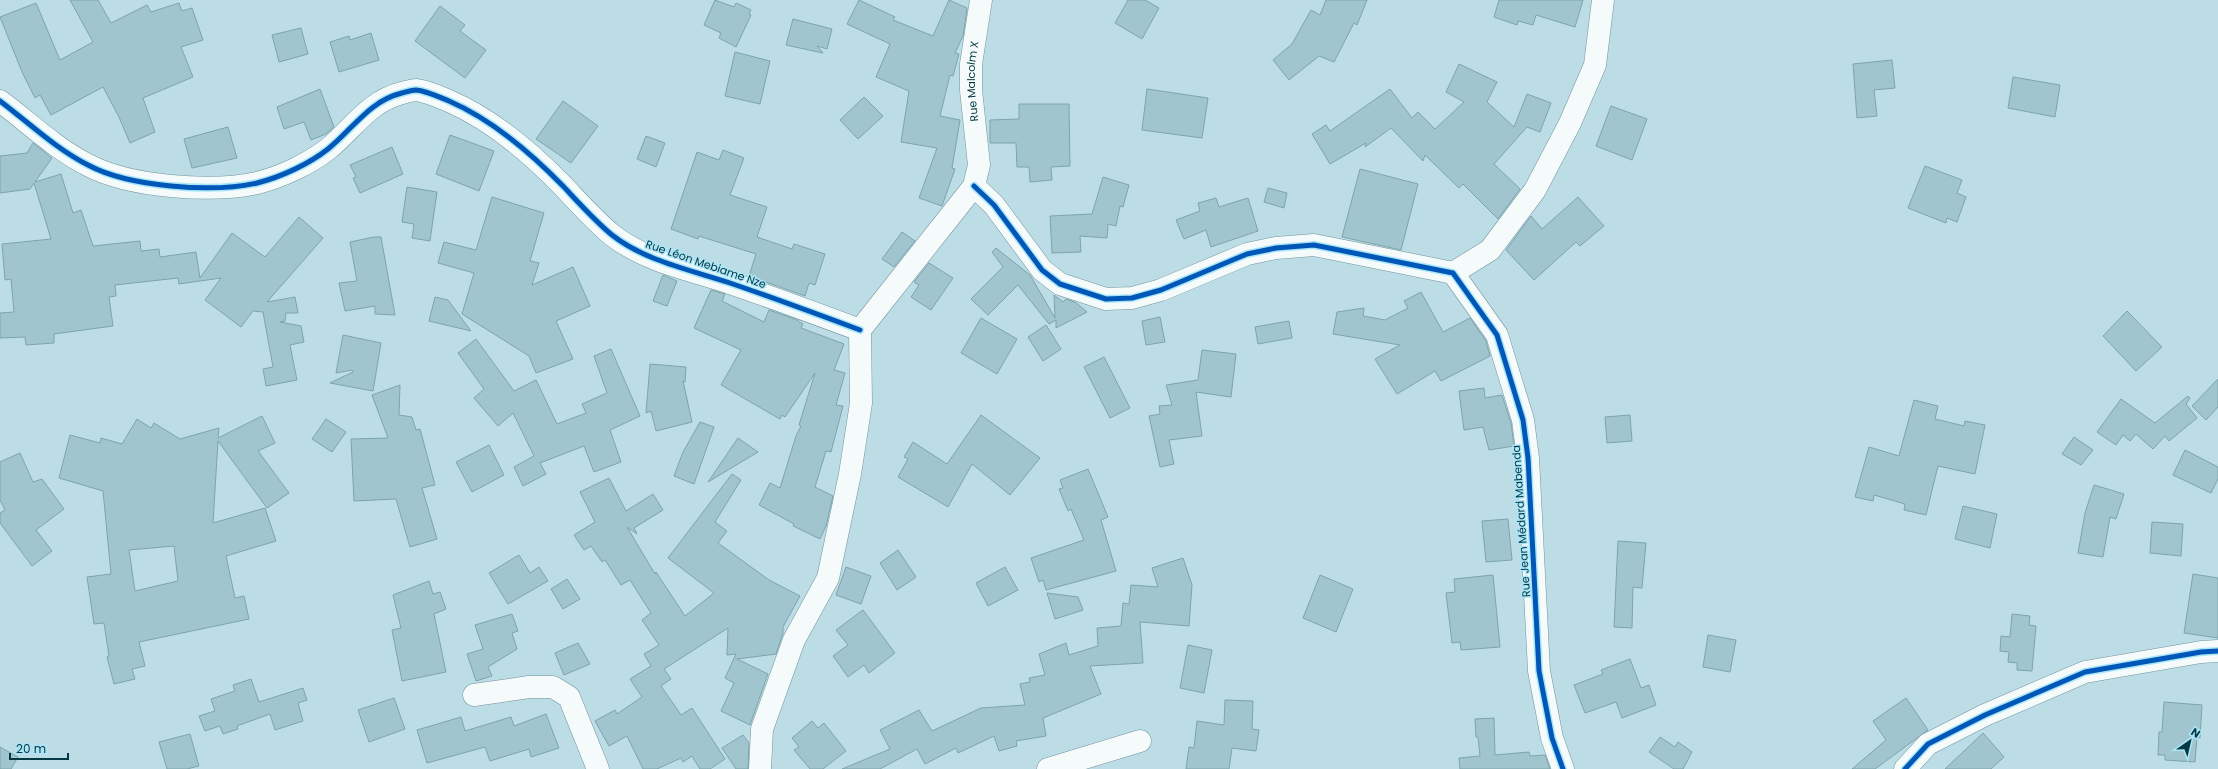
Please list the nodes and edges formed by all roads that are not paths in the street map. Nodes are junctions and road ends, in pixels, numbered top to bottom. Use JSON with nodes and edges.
{"nodes":[{"id":1,"x":980,"y":0,"type":"edge"},
{"id":2,"x":1603,"y":0,"type":"edge"},
{"id":3,"x":0,"y":101,"type":"edge"},
{"id":4,"x":974,"y":186,"type":"junction"},
{"id":5,"x":1453,"y":273,"type":"junction"},
{"id":6,"x":860,"y":330,"type":"junction"},
{"id":7,"x":2218,"y":651,"type":"edge"},
{"id":8,"x":474,"y":695,"type":"dead end"},
{"id":9,"x":1140,"y":741,"type":"dead end"},
{"id":10,"x":598,"y":769,"type":"edge"},
{"id":11,"x":760,"y":769,"type":"edge"},
{"id":12,"x":1048,"y":769,"type":"edge"},
{"id":13,"x":1563,"y":769,"type":"edge"},
{"id":14,"x":1905,"y":769,"type":"edge"}],
"edges":[{"from":1,"to":4,"type":"street","name":"Rue Malcolm X"},
{"from":2,"to":5,"type":"street"},
{"from":3,"to":6,"type":"street","name":"Rue Léon Mebiame Nze"},
{"from":4,"to":5,"type":"street"},
{"from":4,"to":6,"type":"street"},
{"from":5,"to":13,"type":"street","name":"Rue Jean Médard Mabenda"},
{"from":6,"to":11,"type":"street"},
{"from":7,"to":14,"type":"street"},
{"from":8,"to":10,"type":"street"},
{"from":9,"to":12,"type":"street"}]}
